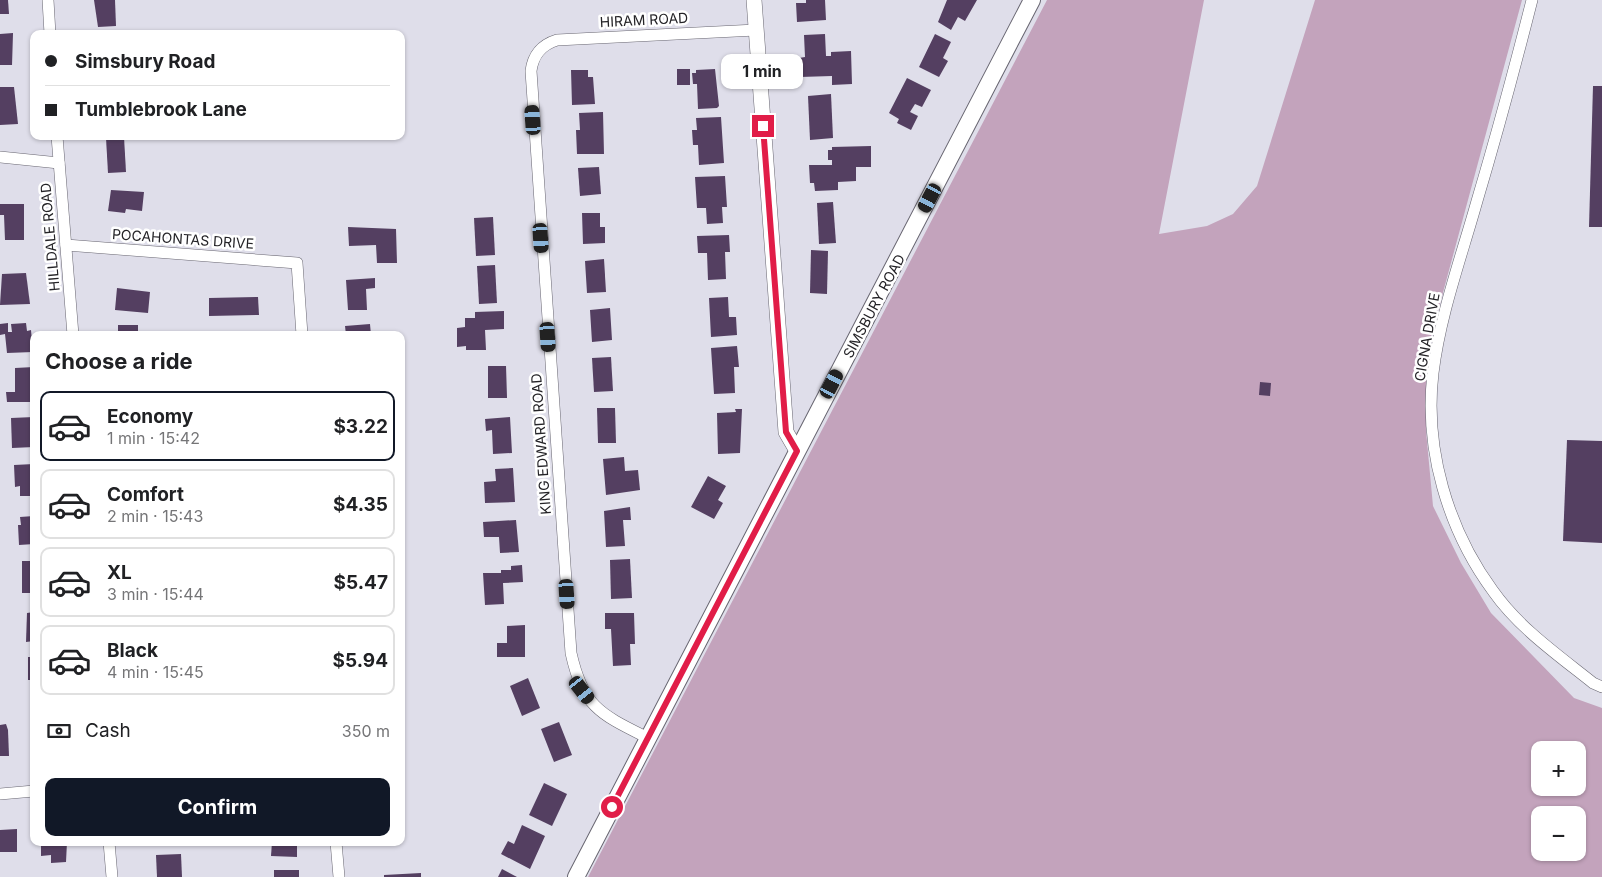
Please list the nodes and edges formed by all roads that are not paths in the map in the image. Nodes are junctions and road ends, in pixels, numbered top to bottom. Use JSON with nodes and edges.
{"nodes":[{"id":1,"x":48,"y":0,"type":"edge"},
{"id":2,"x":754,"y":0,"type":"edge"},
{"id":3,"x":1032,"y":0,"type":"edge"},
{"id":4,"x":1532,"y":0,"type":"edge"},
{"id":5,"x":50,"y":30,"type":"edge"},
{"id":6,"x":756,"y":30,"type":"junction"},
{"id":7,"x":537,"y":53,"type":"joint"},
{"id":8,"x":57,"y":140,"type":"edge"},
{"id":9,"x":0,"y":157,"type":"edge"},
{"id":10,"x":59,"y":163,"type":"junction"},
{"id":11,"x":66,"y":246,"type":"junction"},
{"id":12,"x":72,"y":331,"type":"edge"},
{"id":13,"x":302,"y":331,"type":"edge"},
{"id":14,"x":797,"y":451,"type":"junction"},
{"id":15,"x":1602,"y":687,"type":"edge"},
{"id":16,"x":648,"y":738,"type":"junction"},
{"id":17,"x":30,"y":791,"type":"edge"},
{"id":18,"x":0,"y":794,"type":"edge"},
{"id":19,"x":109,"y":846,"type":"edge"},
{"id":20,"x":336,"y":846,"type":"edge"},
{"id":21,"x":112,"y":877,"type":"edge"},
{"id":22,"x":338,"y":877,"type":"edge"},
{"id":23,"x":576,"y":877,"type":"edge"}],
"edges":[{"from":1,"to":5,"type":"street"},
{"from":2,"to":6,"type":"street"},
{"from":3,"to":14,"type":"main road","name":"SIMSBURY ROAD"},
{"from":4,"to":15,"type":"street","name":"CIGNA DRIVE"},
{"from":6,"to":7,"type":"street","name":"HIRAM ROAD"},
{"from":6,"to":14,"type":"street"},
{"from":7,"to":16,"type":"street","name":"KING EDWARD ROAD"},
{"from":8,"to":10,"type":"street","name":"HILLDALE ROAD"},
{"from":9,"to":10,"type":"street"},
{"from":10,"to":11,"type":"street","name":"HILLDALE ROAD"},
{"from":11,"to":12,"type":"street","name":"HILLDALE ROAD"},
{"from":11,"to":13,"type":"street","name":"POCAHONTAS DRIVE"},
{"from":14,"to":16,"type":"main road","name":"SIMSBURY ROAD"},
{"from":16,"to":23,"type":"main road","name":"SIMSBURY ROAD"},
{"from":17,"to":18,"type":"street"},
{"from":19,"to":21,"type":"street"},
{"from":20,"to":22,"type":"street"}]}
